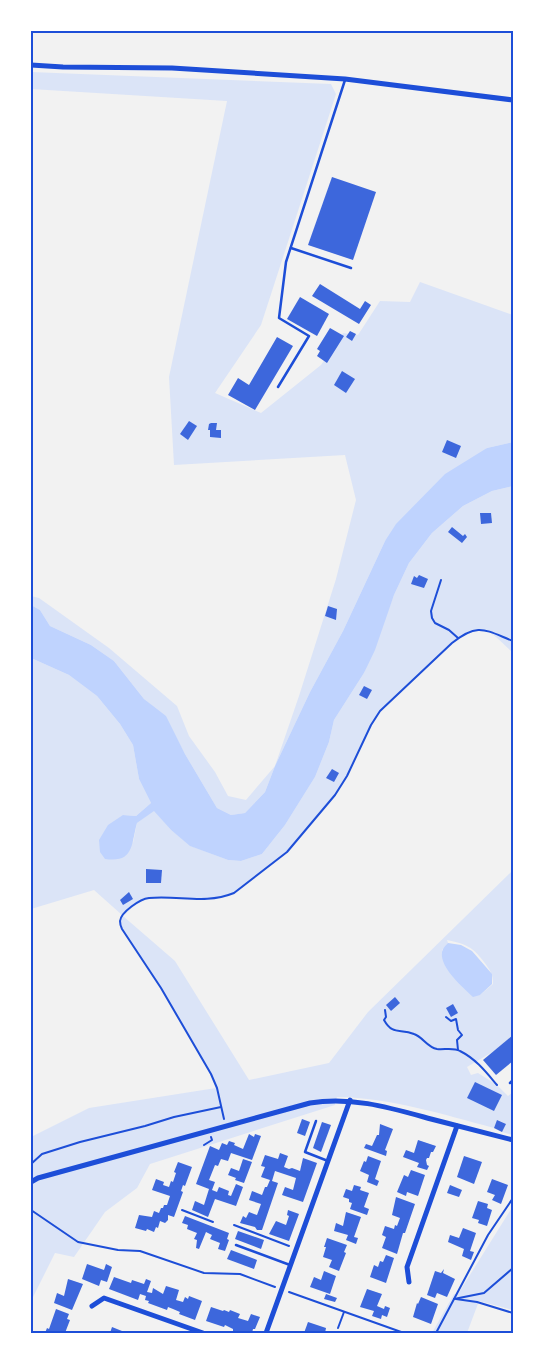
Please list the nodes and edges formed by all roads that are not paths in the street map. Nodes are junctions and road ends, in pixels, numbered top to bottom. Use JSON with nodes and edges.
{"nodes":[{"id":1,"x":31,"y":65,"type":"edge"},
{"id":2,"x":345,"y":79,"type":"junction"},
{"id":3,"x":513,"y":100,"type":"edge"},
{"id":4,"x":291,"y":248,"type":"junction"},
{"id":5,"x":351,"y":268,"type":"dead end"},
{"id":6,"x":278,"y":387,"type":"dead end"},
{"id":7,"x":350,"y":1100,"type":"junction"},
{"id":8,"x":316,"y":1121,"type":"dead end"},
{"id":9,"x":457,"y":1126,"type":"junction"},
{"id":10,"x":513,"y":1140,"type":"edge"},
{"id":11,"x":328,"y":1161,"type":"junction"},
{"id":12,"x":31,"y":1182,"type":"edge"},
{"id":13,"x":236,"y":1245,"type":"dead end"},
{"id":14,"x":290,"y":1265,"type":"junction"},
{"id":15,"x":409,"y":1282,"type":"dead end"},
{"id":16,"x":92,"y":1306,"type":"dead end"},
{"id":17,"x":203,"y":1333,"type":"edge"},
{"id":18,"x":266,"y":1333,"type":"edge"}],
"edges":[{"from":1,"to":2,"type":"street"},
{"from":2,"to":3,"type":"street"},
{"from":2,"to":4,"type":"lane"},
{"from":4,"to":5,"type":"lane"},
{"from":4,"to":6,"type":"lane"},
{"from":7,"to":9,"type":"street"},
{"from":7,"to":11,"type":"street"},
{"from":7,"to":12,"type":"street"},
{"from":8,"to":11,"type":"lane"},
{"from":9,"to":10,"type":"street"},
{"from":9,"to":15,"type":"street"},
{"from":11,"to":14,"type":"street"},
{"from":13,"to":14,"type":"lane"},
{"from":14,"to":18,"type":"street"},
{"from":16,"to":17,"type":"street"}]}
